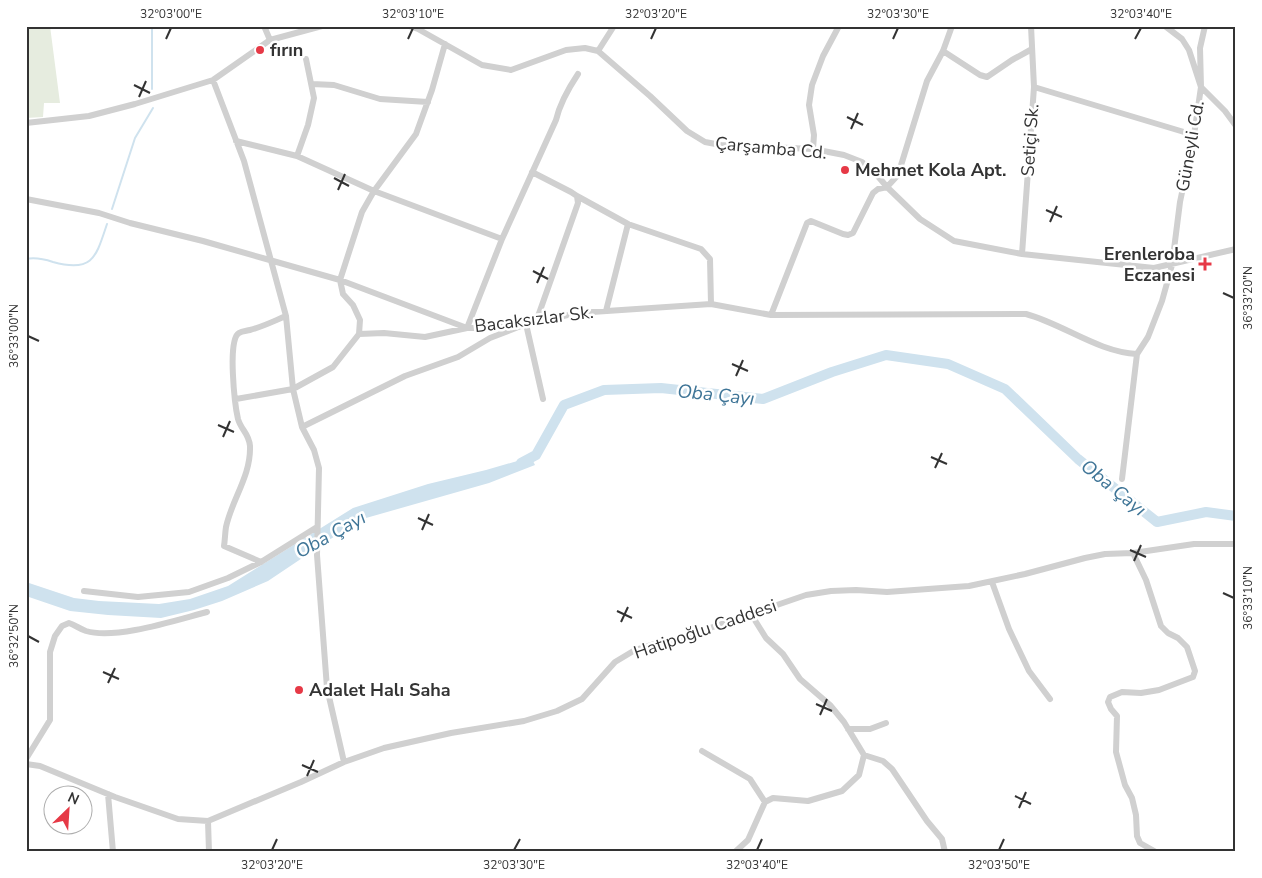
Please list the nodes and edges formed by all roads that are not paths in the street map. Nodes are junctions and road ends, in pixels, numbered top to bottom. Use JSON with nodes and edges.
{"nodes":[{"id":1,"x":264,"y":26,"type":"edge"},
{"id":2,"x":322,"y":26,"type":"edge"},
{"id":3,"x":409,"y":26,"type":"edge"},
{"id":4,"x":614,"y":26,"type":"edge"},
{"id":5,"x":839,"y":26,"type":"edge"},
{"id":6,"x":952,"y":26,"type":"edge"},
{"id":7,"x":1031,"y":26,"type":"edge"},
{"id":8,"x":1165,"y":26,"type":"edge"},
{"id":9,"x":1205,"y":26,"type":"edge"},
{"id":10,"x":420,"y":28,"type":"edge"},
{"id":11,"x":270,"y":40,"type":"junction"},
{"id":12,"x":445,"y":44,"type":"junction"},
{"id":13,"x":1200,"y":48,"type":"junction"},
{"id":14,"x":1032,"y":49,"type":"junction"},
{"id":15,"x":598,"y":50,"type":"junction"},
{"id":16,"x":1189,"y":50,"type":"junction"},
{"id":17,"x":942,"y":51,"type":"junction"},
{"id":18,"x":306,"y":59,"type":"dead end"},
{"id":19,"x":578,"y":74,"type":"dead end"},
{"id":20,"x":213,"y":80,"type":"junction"},
{"id":21,"x":312,"y":84,"type":"junction"},
{"id":22,"x":1034,"y":87,"type":"junction"},
{"id":23,"x":1201,"y":87,"type":"junction"},
{"id":24,"x":428,"y":102,"type":"junction"},
{"id":25,"x":26,"y":123,"type":"edge"},
{"id":26,"x":1236,"y":126,"type":"edge"},
{"id":27,"x":1194,"y":135,"type":"junction"},
{"id":28,"x":236,"y":141,"type":"junction"},
{"id":29,"x":813,"y":149,"type":"junction"},
{"id":30,"x":297,"y":156,"type":"junction"},
{"id":31,"x":532,"y":172,"type":"junction"},
{"id":32,"x":886,"y":187,"type":"junction"},
{"id":33,"x":374,"y":190,"type":"junction"},
{"id":34,"x":576,"y":196,"type":"junction"},
{"id":35,"x":26,"y":199,"type":"edge"},
{"id":36,"x":628,"y":224,"type":"junction"},
{"id":37,"x":502,"y":239,"type":"junction"},
{"id":38,"x":1236,"y":249,"type":"edge"},
{"id":39,"x":1022,"y":254,"type":"junction"},
{"id":40,"x":270,"y":260,"type":"junction"},
{"id":41,"x":1172,"y":265,"type":"junction"},
{"id":42,"x":340,"y":280,"type":"junction"},
{"id":43,"x":711,"y":304,"type":"junction"},
{"id":44,"x":606,"y":311,"type":"junction"},
{"id":45,"x":771,"y":315,"type":"junction"},
{"id":46,"x":286,"y":316,"type":"junction"},
{"id":47,"x":536,"y":322,"type":"junction"},
{"id":48,"x":526,"y":324,"type":"junction"},
{"id":49,"x":467,"y":328,"type":"junction"},
{"id":50,"x":358,"y":334,"type":"junction"},
{"id":51,"x":1137,"y":354,"type":"junction"},
{"id":52,"x":293,"y":389,"type":"junction"},
{"id":53,"x":236,"y":399,"type":"junction"},
{"id":54,"x":544,"y":399,"type":"dead end"},
{"id":55,"x":302,"y":427,"type":"junction"},
{"id":56,"x":1122,"y":479,"type":"dead end"},
{"id":57,"x":317,"y":527,"type":"junction"},
{"id":58,"x":1236,"y":544,"type":"edge"},
{"id":59,"x":1133,"y":552,"type":"junction"},
{"id":60,"x":260,"y":562,"type":"junction"},
{"id":61,"x":992,"y":582,"type":"junction"},
{"id":62,"x":84,"y":590,"type":"dead end"},
{"id":63,"x":207,"y":612,"type":"dead end"},
{"id":64,"x":751,"y":614,"type":"junction"},
{"id":65,"x":1050,"y":699,"type":"dead end"},
{"id":66,"x":886,"y":723,"type":"dead end"},
{"id":67,"x":848,"y":728,"type":"junction"},
{"id":68,"x":702,"y":751,"type":"dead end"},
{"id":69,"x":864,"y":755,"type":"junction"},
{"id":70,"x":26,"y":759,"type":"edge"},
{"id":71,"x":344,"y":762,"type":"junction"},
{"id":72,"x":26,"y":764,"type":"edge"},
{"id":73,"x":108,"y":794,"type":"junction"},
{"id":74,"x":765,"y":802,"type":"junction"},
{"id":75,"x":208,"y":821,"type":"junction"},
{"id":76,"x":113,"y":852,"type":"edge"},
{"id":77,"x":209,"y":852,"type":"edge"},
{"id":78,"x":735,"y":852,"type":"edge"},
{"id":79,"x":945,"y":852,"type":"edge"},
{"id":80,"x":1156,"y":852,"type":"edge"}],
"edges":[{"from":1,"to":11,"type":"street"},
{"from":2,"to":11,"type":"street"},
{"from":3,"to":10,"type":"street"},
{"from":4,"to":15,"type":"street"},
{"from":5,"to":29,"type":"street"},
{"from":6,"to":17,"type":"street"},
{"from":7,"to":14,"type":"street","name":"Setiçi Sk."},
{"from":8,"to":16,"type":"street"},
{"from":9,"to":13,"type":"street","name":"Güneyli Cd."},
{"from":10,"to":12,"type":"street"},
{"from":11,"to":20,"type":"street"},
{"from":12,"to":15,"type":"street"},
{"from":12,"to":24,"type":"street"},
{"from":13,"to":16,"type":"street"},
{"from":13,"to":23,"type":"street","name":"Güneyli Cd."},
{"from":14,"to":17,"type":"street"},
{"from":14,"to":22,"type":"street","name":"Setiçi Sk."},
{"from":15,"to":29,"type":"street","name":"Çarşamba Cd."},
{"from":16,"to":23,"type":"street"},
{"from":17,"to":32,"type":"street"},
{"from":18,"to":21,"type":"street"},
{"from":19,"to":31,"type":"street"},
{"from":20,"to":25,"type":"street"},
{"from":20,"to":28,"type":"street"},
{"from":21,"to":24,"type":"street"},
{"from":21,"to":30,"type":"street"},
{"from":22,"to":27,"type":"street"},
{"from":22,"to":39,"type":"street","name":"Setiçi Sk."},
{"from":23,"to":26,"type":"street"},
{"from":23,"to":27,"type":"street","name":"Güneyli Cd."},
{"from":24,"to":33,"type":"street"},
{"from":27,"to":41,"type":"street","name":"Güneyli Cd."},
{"from":28,"to":30,"type":"street"},
{"from":28,"to":40,"type":"street"},
{"from":29,"to":32,"type":"street","name":"Çarşamba Cd."},
{"from":30,"to":33,"type":"street"},
{"from":31,"to":34,"type":"street"},
{"from":31,"to":37,"type":"street"},
{"from":32,"to":39,"type":"street","name":"Çarşamba Cd."},
{"from":32,"to":45,"type":"street"},
{"from":33,"to":37,"type":"street"},
{"from":33,"to":42,"type":"street"},
{"from":34,"to":36,"type":"street"},
{"from":34,"to":47,"type":"street"},
{"from":35,"to":40,"type":"street"},
{"from":36,"to":43,"type":"street"},
{"from":36,"to":44,"type":"street"},
{"from":37,"to":49,"type":"street"},
{"from":38,"to":41,"type":"street","name":"Çarşamba Cd."},
{"from":39,"to":41,"type":"street","name":"Çarşamba Cd."},
{"from":40,"to":42,"type":"street"},
{"from":40,"to":46,"type":"street"},
{"from":41,"to":51,"type":"street","name":"Güneyli Cd."},
{"from":42,"to":49,"type":"street"},
{"from":42,"to":50,"type":"street"},
{"from":43,"to":44,"type":"street","name":"Bacaksızlar Sk."},
{"from":43,"to":45,"type":"street","name":"Bacaksızlar Sk."},
{"from":44,"to":47,"type":"street","name":"Bacaksızlar Sk."},
{"from":45,"to":51,"type":"street","name":"Bacaksızlar Sk."},
{"from":46,"to":52,"type":"street"},
{"from":46,"to":53,"type":"street"},
{"from":47,"to":48,"type":"street","name":"Bacaksızlar Sk."},
{"from":48,"to":49,"type":"street","name":"Bacaksızlar Sk."},
{"from":48,"to":54,"type":"street"},
{"from":48,"to":55,"type":"street"},
{"from":49,"to":50,"type":"street","name":"Bacaksızlar Sk."},
{"from":50,"to":52,"type":"street"},
{"from":51,"to":56,"type":"street"},
{"from":52,"to":53,"type":"street"},
{"from":52,"to":55,"type":"street"},
{"from":53,"to":60,"type":"street"},
{"from":55,"to":57,"type":"street"},
{"from":57,"to":60,"type":"street"},
{"from":57,"to":71,"type":"street"},
{"from":58,"to":59,"type":"street","name":"Hatipoğlu Caddesi"},
{"from":59,"to":61,"type":"street","name":"Hatipoğlu Caddesi"},
{"from":59,"to":80,"type":"street"},
{"from":60,"to":62,"type":"street"},
{"from":61,"to":64,"type":"street","name":"Hatipoğlu Caddesi"},
{"from":61,"to":65,"type":"street"},
{"from":63,"to":70,"type":"street"},
{"from":64,"to":67,"type":"street"},
{"from":64,"to":71,"type":"street","name":"Hatipoğlu Caddesi"},
{"from":66,"to":67,"type":"street"},
{"from":67,"to":69,"type":"street"},
{"from":68,"to":74,"type":"street"},
{"from":69,"to":74,"type":"street"},
{"from":69,"to":79,"type":"street"},
{"from":71,"to":75,"type":"street","name":"Hatipoğlu Caddesi"},
{"from":72,"to":73,"type":"street"},
{"from":73,"to":75,"type":"street"},
{"from":73,"to":76,"type":"street"},
{"from":74,"to":78,"type":"street"},
{"from":75,"to":77,"type":"street"}]}
